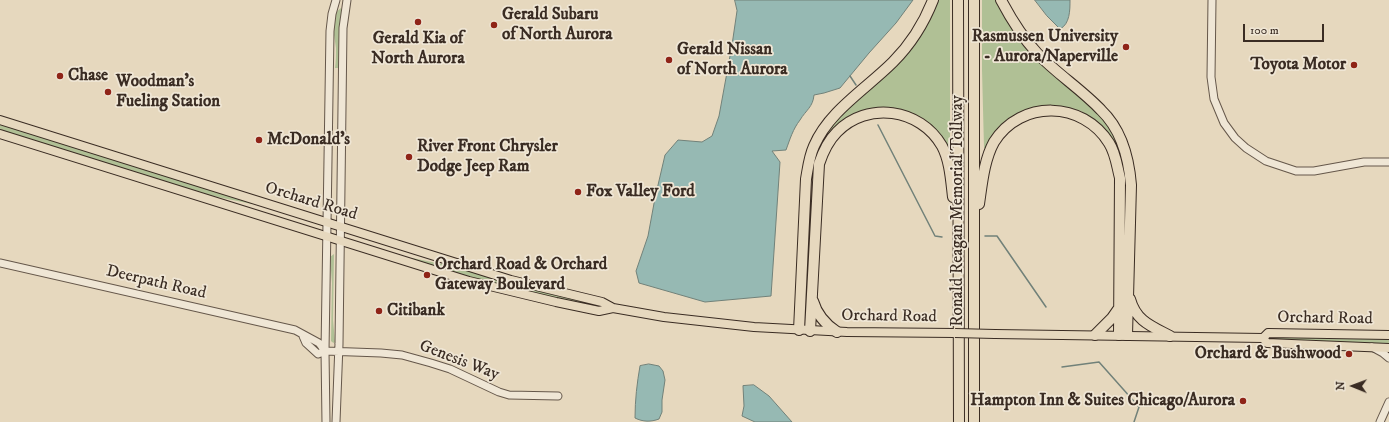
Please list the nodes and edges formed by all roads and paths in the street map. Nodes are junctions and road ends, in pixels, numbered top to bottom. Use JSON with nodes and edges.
{"nodes":[{"id":1,"x":336,"y":0,"type":"edge"},
{"id":2,"x":347,"y":0,"type":"edge"},
{"id":3,"x":933,"y":0,"type":"edge"},
{"id":4,"x":958,"y":0,"type":"edge"},
{"id":5,"x":974,"y":0,"type":"edge"},
{"id":6,"x":1001,"y":0,"type":"edge"},
{"id":7,"x":1212,"y":0,"type":"edge"},
{"id":8,"x":0,"y":120,"type":"edge"},
{"id":9,"x":0,"y":134,"type":"edge"},
{"id":10,"x":1389,"y":162,"type":"edge"},
{"id":11,"x":327,"y":222,"type":"junction"},
{"id":12,"x":341,"y":227,"type":"junction"},
{"id":13,"x":974,"y":228,"type":"junction"},
{"id":14,"x":958,"y":236,"type":"junction"},
{"id":15,"x":327,"y":237,"type":"junction"},
{"id":16,"x":340,"y":241,"type":"junction"},
{"id":17,"x":0,"y":263,"type":"edge"},
{"id":18,"x":1129,"y":296,"type":"junction"},
{"id":19,"x":812,"y":298,"type":"junction"},
{"id":20,"x":613,"y":308,"type":"junction"},
{"id":21,"x":1119,"y":308,"type":"junction"},
{"id":22,"x":799,"y":330,"type":"junction"},
{"id":23,"x":810,"y":331,"type":"junction"},
{"id":24,"x":837,"y":332,"type":"junction"},
{"id":25,"x":1095,"y":335,"type":"junction"},
{"id":26,"x":1123,"y":335,"type":"junction"},
{"id":27,"x":1389,"y":335,"type":"edge"},
{"id":28,"x":1170,"y":336,"type":"junction"},
{"id":29,"x":1263,"y":338,"type":"junction"},
{"id":30,"x":1372,"y":347,"type":"junction"},
{"id":31,"x":1389,"y":348,"type":"edge"},
{"id":32,"x":325,"y":351,"type":"junction"},
{"id":33,"x":338,"y":352,"type":"junction"},
{"id":34,"x":1389,"y":358,"type":"edge"},
{"id":35,"x":558,"y":396,"type":"dead end"},
{"id":36,"x":1389,"y":402,"type":"edge"},
{"id":37,"x":326,"y":422,"type":"edge"},
{"id":38,"x":336,"y":422,"type":"edge"},
{"id":39,"x":958,"y":422,"type":"edge"},
{"id":40,"x":974,"y":422,"type":"edge"},
{"id":41,"x":1380,"y":422,"type":"edge"}],
"edges":[{"from":1,"to":11,"type":"street"},
{"from":2,"to":12,"type":"street"},
{"from":3,"to":22,"type":"highway"},
{"from":4,"to":14,"type":"highway","name":"Ronald Reagan Memorial Tollway"},
{"from":5,"to":13,"type":"highway","name":"Ronald Reagan Memorial Tollway"},
{"from":6,"to":18,"type":"highway"},
{"from":7,"to":10,"type":"street"},
{"from":8,"to":11,"type":"main road","name":"Orchard Road"},
{"from":9,"to":15,"type":"main road","name":"Orchard Road"},
{"from":11,"to":12,"type":"main road","name":"Orchard Road"},
{"from":11,"to":15,"type":"street"},
{"from":12,"to":16,"type":"street"},
{"from":12,"to":20,"type":"main road","name":"Orchard Road"},
{"from":13,"to":21,"type":"highway"},
{"from":13,"to":40,"type":"highway","name":"Ronald Reagan Memorial Tollway"},
{"from":14,"to":19,"type":"highway"},
{"from":14,"to":39,"type":"highway","name":"Ronald Reagan Memorial Tollway"},
{"from":15,"to":16,"type":"main road","name":"Orchard Road"},
{"from":15,"to":32,"type":"street"},
{"from":16,"to":20,"type":"main road","name":"Orchard Road"},
{"from":16,"to":33,"type":"street"},
{"from":17,"to":32,"type":"street","name":"Deerpath Road"},
{"from":18,"to":26,"type":"highway"},
{"from":18,"to":28,"type":"highway"},
{"from":19,"to":23,"type":"highway"},
{"from":19,"to":24,"type":"highway"},
{"from":20,"to":22,"type":"main road","name":"Orchard Road"},
{"from":21,"to":25,"type":"highway"},
{"from":21,"to":26,"type":"highway"},
{"from":22,"to":23,"type":"main road","name":"Orchard Road"},
{"from":23,"to":24,"type":"main road","name":"Orchard Road"},
{"from":24,"to":25,"type":"main road","name":"Orchard Road","bridge":true},
{"from":25,"to":26,"type":"main road","name":"Orchard Road"},
{"from":26,"to":28,"type":"main road","name":"Orchard Road"},
{"from":27,"to":29,"type":"main road","name":"Orchard Road"},
{"from":28,"to":29,"type":"main road","name":"Orchard Road"},
{"from":29,"to":30,"type":"main road","name":"Orchard Road"},
{"from":30,"to":31,"type":"main road","name":"Orchard Road"},
{"from":30,"to":34,"type":"street"},
{"from":32,"to":33,"type":"street","name":"Genesis Way"},
{"from":32,"to":37,"type":"street"},
{"from":33,"to":35,"type":"street","name":"Genesis Way"},
{"from":33,"to":38,"type":"street"},
{"from":36,"to":41,"type":"street"}]}
